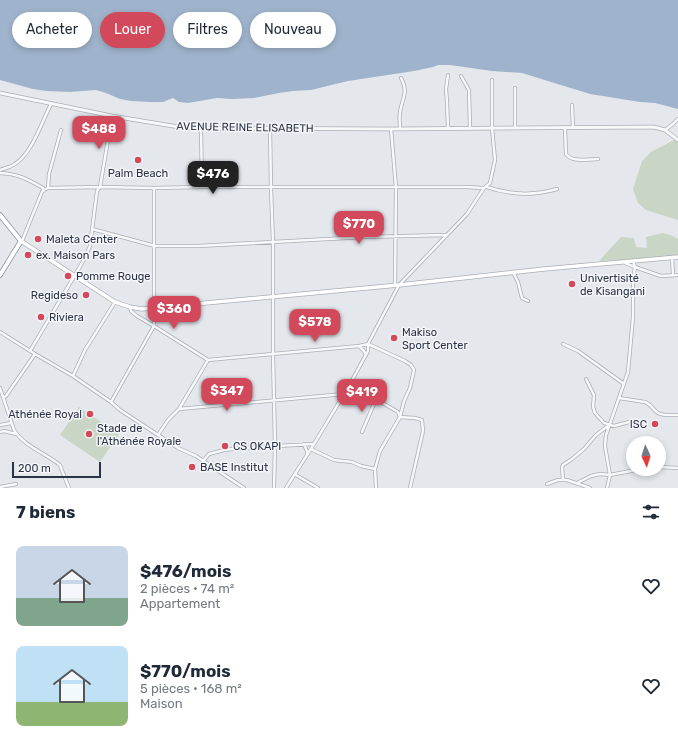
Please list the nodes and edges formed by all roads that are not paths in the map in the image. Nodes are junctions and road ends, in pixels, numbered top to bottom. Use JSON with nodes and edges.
{"nodes":[{"id":1,"x":448,"y":75,"type":"dead end"},
{"id":2,"x":461,"y":76,"type":"dead end"},
{"id":3,"x":401,"y":78,"type":"dead end"},
{"id":4,"x":492,"y":80,"type":"dead end"},
{"id":5,"x":515,"y":88,"type":"dead end"},
{"id":6,"x":0,"y":94,"type":"edge"},
{"id":7,"x":50,"y":104,"type":"junction"},
{"id":8,"x":572,"y":105,"type":"dead end"},
{"id":9,"x":112,"y":116,"type":"junction"},
{"id":10,"x":678,"y":120,"type":"edge"},
{"id":11,"x":201,"y":128,"type":"junction"},
{"id":12,"x":270,"y":128,"type":"junction"},
{"id":13,"x":400,"y":128,"type":"junction"},
{"id":14,"x":448,"y":128,"type":"junction"},
{"id":15,"x":470,"y":128,"type":"junction"},
{"id":16,"x":492,"y":128,"type":"junction"},
{"id":17,"x":515,"y":128,"type":"junction"},
{"id":18,"x":566,"y":128,"type":"junction"},
{"id":19,"x":573,"y":128,"type":"junction"},
{"id":20,"x":391,"y":129,"type":"junction"},
{"id":21,"x":61,"y":130,"type":"dead end"},
{"id":22,"x":665,"y":130,"type":"junction"},
{"id":23,"x":678,"y":140,"type":"edge"},
{"id":24,"x":598,"y":158,"type":"dead end"},
{"id":25,"x":0,"y":171,"type":"edge"},
{"id":26,"x":100,"y":187,"type":"junction"},
{"id":27,"x":202,"y":187,"type":"junction"},
{"id":28,"x":486,"y":187,"type":"junction"},
{"id":29,"x":48,"y":188,"type":"junction"},
{"id":30,"x":154,"y":188,"type":"junction"},
{"id":31,"x":271,"y":188,"type":"junction"},
{"id":32,"x":396,"y":188,"type":"junction"},
{"id":33,"x":557,"y":189,"type":"dead end"},
{"id":34,"x":44,"y":190,"type":"junction"},
{"id":35,"x":0,"y":215,"type":"edge"},
{"id":36,"x":92,"y":229,"type":"junction"},
{"id":37,"x":446,"y":235,"type":"junction"},
{"id":38,"x":395,"y":236,"type":"junction"},
{"id":39,"x":21,"y":241,"type":"junction"},
{"id":40,"x":272,"y":243,"type":"junction"},
{"id":41,"x":155,"y":246,"type":"junction"},
{"id":42,"x":672,"y":257,"type":"junction"},
{"id":43,"x":678,"y":257,"type":"edge"},
{"id":44,"x":633,"y":260,"type":"junction"},
{"id":45,"x":622,"y":262,"type":"junction"},
{"id":46,"x":635,"y":267,"type":"junction"},
{"id":47,"x":513,"y":272,"type":"junction"},
{"id":48,"x":673,"y":274,"type":"junction"},
{"id":49,"x":678,"y":274,"type":"edge"},
{"id":50,"x":0,"y":275,"type":"edge"},
{"id":51,"x":74,"y":275,"type":"junction"},
{"id":52,"x":397,"y":285,"type":"junction"},
{"id":53,"x":272,"y":297,"type":"junction"},
{"id":54,"x":528,"y":301,"type":"dead end"},
{"id":55,"x":116,"y":302,"type":"junction"},
{"id":56,"x":130,"y":307,"type":"junction"},
{"id":57,"x":154,"y":308,"type":"junction"},
{"id":58,"x":154,"y":326,"type":"junction"},
{"id":59,"x":0,"y":332,"type":"edge"},
{"id":60,"x":368,"y":344,"type":"junction"},
{"id":61,"x":563,"y":344,"type":"dead end"},
{"id":62,"x":359,"y":346,"type":"junction"},
{"id":63,"x":30,"y":350,"type":"junction"},
{"id":64,"x":35,"y":354,"type":"junction"},
{"id":65,"x":273,"y":354,"type":"junction"},
{"id":66,"x":366,"y":355,"type":"junction"},
{"id":67,"x":208,"y":360,"type":"junction"},
{"id":68,"x":73,"y":376,"type":"junction"},
{"id":69,"x":586,"y":379,"type":"dead end"},
{"id":70,"x":350,"y":384,"type":"junction"},
{"id":71,"x":624,"y":384,"type":"junction"},
{"id":72,"x":0,"y":390,"type":"edge"},
{"id":73,"x":344,"y":394,"type":"junction"},
{"id":74,"x":332,"y":396,"type":"junction"},
{"id":75,"x":3,"y":398,"type":"junction"},
{"id":76,"x":619,"y":398,"type":"junction"},
{"id":77,"x":376,"y":399,"type":"junction"},
{"id":78,"x":274,"y":401,"type":"junction"},
{"id":79,"x":111,"y":402,"type":"junction"},
{"id":80,"x":338,"y":403,"type":"junction"},
{"id":81,"x":179,"y":408,"type":"junction"},
{"id":82,"x":678,"y":415,"type":"edge"},
{"id":83,"x":400,"y":417,"type":"junction"},
{"id":84,"x":629,"y":422,"type":"dead end"},
{"id":85,"x":11,"y":423,"type":"junction"},
{"id":86,"x":0,"y":425,"type":"edge"},
{"id":87,"x":610,"y":425,"type":"junction"},
{"id":88,"x":0,"y":432,"type":"edge"},
{"id":89,"x":362,"y":432,"type":"dead end"},
{"id":90,"x":16,"y":434,"type":"junction"},
{"id":91,"x":158,"y":435,"type":"junction"},
{"id":92,"x":304,"y":444,"type":"junction"},
{"id":93,"x":314,"y":444,"type":"junction"},
{"id":94,"x":275,"y":446,"type":"junction"},
{"id":95,"x":311,"y":449,"type":"junction"},
{"id":96,"x":308,"y":454,"type":"junction"},
{"id":97,"x":203,"y":460,"type":"junction"},
{"id":98,"x":666,"y":467,"type":"edge"},
{"id":99,"x":678,"y":468,"type":"edge"},
{"id":100,"x":375,"y":469,"type":"junction"},
{"id":101,"x":626,"y":471,"type":"edge"},
{"id":102,"x":296,"y":474,"type":"junction"},
{"id":103,"x":610,"y":474,"type":"junction"},
{"id":104,"x":562,"y":480,"type":"junction"},
{"id":105,"x":577,"y":483,"type":"junction"},
{"id":106,"x":16,"y":484,"type":"dead end"},
{"id":107,"x":547,"y":484,"type":"dead end"},
{"id":108,"x":0,"y":487,"type":"edge"},
{"id":109,"x":69,"y":488,"type":"edge"},
{"id":110,"x":244,"y":488,"type":"edge"},
{"id":111,"x":274,"y":488,"type":"edge"},
{"id":112,"x":286,"y":488,"type":"edge"},
{"id":113,"x":318,"y":488,"type":"edge"},
{"id":114,"x":376,"y":488,"type":"edge"},
{"id":115,"x":410,"y":488,"type":"edge"},
{"id":116,"x":590,"y":488,"type":"edge"},
{"id":117,"x":607,"y":488,"type":"edge"}],
"edges":[{"from":1,"to":14,"type":"street"},
{"from":2,"to":15,"type":"street"},
{"from":3,"to":13,"type":"street"},
{"from":4,"to":16,"type":"street"},
{"from":5,"to":17,"type":"street"},
{"from":6,"to":7,"type":"street","name":"AVENUE REINE ELISABETH"},
{"from":7,"to":9,"type":"street","name":"AVENUE REINE ELISABETH"},
{"from":7,"to":25,"type":"street"},
{"from":8,"to":19,"type":"street"},
{"from":9,"to":11,"type":"street","name":"AVENUE REINE ELISABETH"},
{"from":9,"to":26,"type":"street"},
{"from":10,"to":22,"type":"street"},
{"from":11,"to":12,"type":"street","name":"AVENUE REINE ELISABETH"},
{"from":11,"to":27,"type":"street"},
{"from":12,"to":20,"type":"street","name":"AVENUE REINE ELISABETH"},
{"from":12,"to":31,"type":"street"},
{"from":13,"to":14,"type":"street","name":"AVENUE REINE ELISABETH"},
{"from":13,"to":20,"type":"street","name":"AVENUE REINE ELISABETH"},
{"from":14,"to":15,"type":"street","name":"AVENUE REINE ELISABETH"},
{"from":15,"to":16,"type":"street","name":"AVENUE REINE ELISABETH"},
{"from":16,"to":17,"type":"street","name":"AVENUE REINE ELISABETH"},
{"from":16,"to":28,"type":"street"},
{"from":17,"to":18,"type":"street","name":"AVENUE REINE ELISABETH"},
{"from":18,"to":19,"type":"street","name":"AVENUE REINE ELISABETH"},
{"from":18,"to":24,"type":"street"},
{"from":19,"to":22,"type":"street","name":"AVENUE REINE ELISABETH"},
{"from":20,"to":32,"type":"street"},
{"from":21,"to":29,"type":"street"},
{"from":22,"to":23,"type":"street"},
{"from":25,"to":34,"type":"street"},
{"from":26,"to":29,"type":"street"},
{"from":26,"to":30,"type":"street"},
{"from":26,"to":36,"type":"street"},
{"from":27,"to":30,"type":"street"},
{"from":27,"to":31,"type":"street"},
{"from":28,"to":32,"type":"street"},
{"from":28,"to":33,"type":"street"},
{"from":28,"to":37,"type":"street"},
{"from":29,"to":34,"type":"street"},
{"from":30,"to":41,"type":"street"},
{"from":31,"to":32,"type":"street"},
{"from":31,"to":40,"type":"street"},
{"from":32,"to":38,"type":"street"},
{"from":34,"to":39,"type":"street"},
{"from":35,"to":39,"type":"highway"},
{"from":36,"to":41,"type":"street"},
{"from":36,"to":51,"type":"street"},
{"from":37,"to":38,"type":"street"},
{"from":37,"to":52,"type":"street"},
{"from":38,"to":40,"type":"street"},
{"from":38,"to":52,"type":"street"},
{"from":39,"to":50,"type":"highway"},
{"from":39,"to":51,"type":"main road"},
{"from":40,"to":41,"type":"street"},
{"from":40,"to":53,"type":"street"},
{"from":41,"to":57,"type":"street"},
{"from":42,"to":43,"type":"main road"},
{"from":42,"to":44,"type":"main road"},
{"from":42,"to":48,"type":"street"},
{"from":44,"to":45,"type":"main road"},
{"from":44,"to":46,"type":"street"},
{"from":45,"to":46,"type":"street"},
{"from":45,"to":47,"type":"main road"},
{"from":46,"to":48,"type":"street"},
{"from":46,"to":71,"type":"street"},
{"from":47,"to":52,"type":"main road"},
{"from":47,"to":54,"type":"street"},
{"from":48,"to":49,"type":"street"},
{"from":51,"to":55,"type":"main road"},
{"from":51,"to":63,"type":"street"},
{"from":52,"to":53,"type":"main road"},
{"from":52,"to":60,"type":"street"},
{"from":53,"to":57,"type":"main road"},
{"from":53,"to":65,"type":"street"},
{"from":55,"to":56,"type":"main road"},
{"from":55,"to":68,"type":"street"},
{"from":56,"to":57,"type":"main road"},
{"from":56,"to":58,"type":"street"},
{"from":57,"to":58,"type":"street"},
{"from":58,"to":67,"type":"street"},
{"from":58,"to":79,"type":"street"},
{"from":59,"to":63,"type":"street"},
{"from":60,"to":62,"type":"street"},
{"from":60,"to":66,"type":"street"},
{"from":60,"to":83,"type":"street"},
{"from":61,"to":71,"type":"street"},
{"from":62,"to":65,"type":"street"},
{"from":62,"to":66,"type":"street"},
{"from":63,"to":64,"type":"street"},
{"from":64,"to":68,"type":"street"},
{"from":64,"to":75,"type":"street"},
{"from":65,"to":67,"type":"street"},
{"from":65,"to":78,"type":"street"},
{"from":66,"to":70,"type":"street"},
{"from":67,"to":81,"type":"street"},
{"from":68,"to":79,"type":"street"},
{"from":69,"to":87,"type":"street"},
{"from":70,"to":73,"type":"street"},
{"from":70,"to":77,"type":"street"},
{"from":71,"to":76,"type":"street"},
{"from":72,"to":75,"type":"street"},
{"from":73,"to":74,"type":"street"},
{"from":73,"to":80,"type":"street"},
{"from":74,"to":78,"type":"street"},
{"from":74,"to":80,"type":"street"},
{"from":75,"to":85,"type":"street"},
{"from":76,"to":82,"type":"street"},
{"from":76,"to":87,"type":"street"},
{"from":77,"to":83,"type":"street"},
{"from":77,"to":89,"type":"street"},
{"from":78,"to":81,"type":"street"},
{"from":78,"to":94,"type":"street"},
{"from":79,"to":91,"type":"street"},
{"from":80,"to":93,"type":"street"},
{"from":81,"to":91,"type":"street"},
{"from":83,"to":100,"type":"street"},
{"from":83,"to":115,"type":"street"},
{"from":84,"to":87,"type":"street"},
{"from":85,"to":86,"type":"street"},
{"from":85,"to":90,"type":"street"},
{"from":87,"to":103,"type":"street"},
{"from":87,"to":104,"type":"street"},
{"from":88,"to":90,"type":"street"},
{"from":90,"to":109,"type":"street"},
{"from":91,"to":97,"type":"street"},
{"from":92,"to":93,"type":"street"},
{"from":92,"to":94,"type":"street"},
{"from":92,"to":96,"type":"street"},
{"from":93,"to":95,"type":"street"},
{"from":94,"to":97,"type":"street"},
{"from":94,"to":111,"type":"street"},
{"from":95,"to":96,"type":"street"},
{"from":95,"to":100,"type":"street"},
{"from":96,"to":102,"type":"street"},
{"from":97,"to":110,"type":"street"},
{"from":98,"to":99,"type":"street"},
{"from":100,"to":114,"type":"street"},
{"from":101,"to":103,"type":"street"},
{"from":102,"to":112,"type":"street"},
{"from":102,"to":113,"type":"street"},
{"from":103,"to":105,"type":"street"},
{"from":103,"to":117,"type":"street"},
{"from":104,"to":105,"type":"street"},
{"from":104,"to":107,"type":"street"},
{"from":105,"to":116,"type":"street"},
{"from":106,"to":108,"type":"street"}]}
